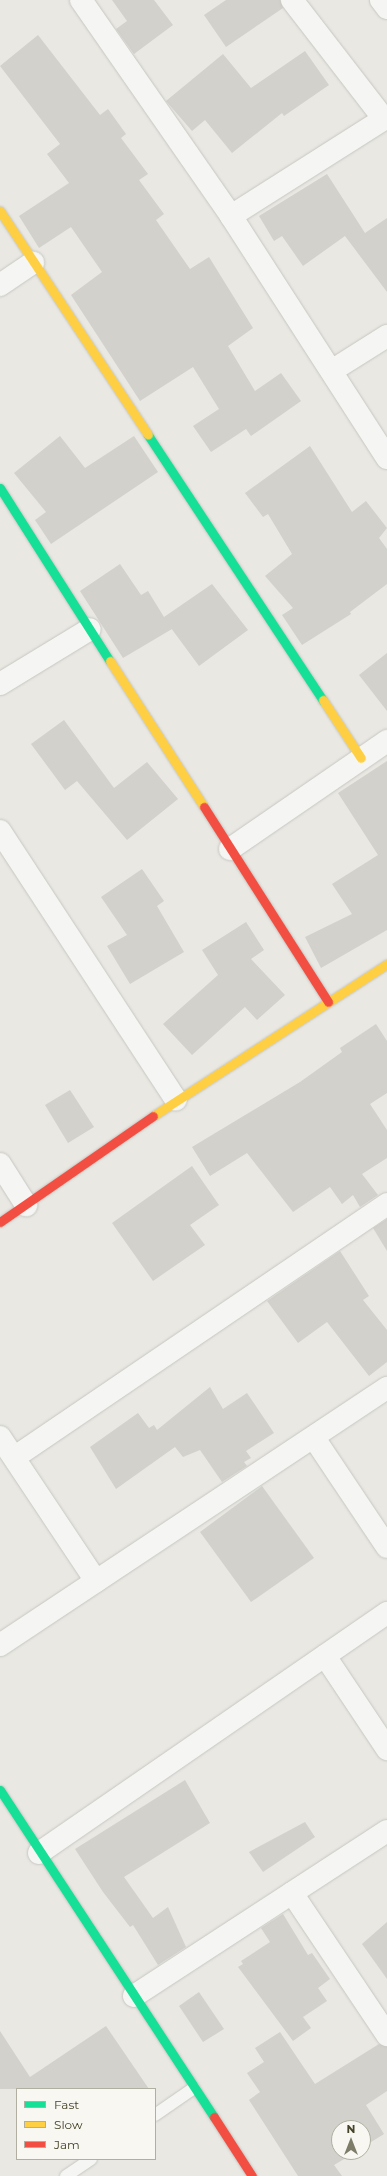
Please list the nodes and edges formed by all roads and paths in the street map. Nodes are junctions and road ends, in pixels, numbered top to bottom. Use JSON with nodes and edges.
{"nodes":[{"id":1,"x":81,"y":0,"type":"edge"},
{"id":2,"x":292,"y":0,"type":"edge"},
{"id":3,"x":382,"y":0,"type":"edge"},
{"id":4,"x":387,"y":8,"type":"edge"},
{"id":5,"x":386,"y":118,"type":"edge"},
{"id":6,"x":0,"y":211,"type":"edge"},
{"id":7,"x":231,"y":216,"type":"junction"},
{"id":8,"x":33,"y":263,"type":"junction"},
{"id":9,"x":0,"y":285,"type":"edge"},
{"id":10,"x":387,"y":336,"type":"edge"},
{"id":11,"x":333,"y":370,"type":"junction"},
{"id":12,"x":387,"y":458,"type":"edge"},
{"id":13,"x":0,"y":488,"type":"edge"},
{"id":14,"x":90,"y":629,"type":"junction"},
{"id":15,"x":0,"y":684,"type":"edge"},
{"id":16,"x":387,"y":741,"type":"edge"},
{"id":17,"x":361,"y":758,"type":"junction"},
{"id":18,"x":0,"y":831,"type":"edge"},
{"id":19,"x":230,"y":849,"type":"junction"},
{"id":20,"x":387,"y":964,"type":"edge"},
{"id":21,"x":328,"y":1002,"type":"junction"},
{"id":22,"x":176,"y":1100,"type":"junction"},
{"id":23,"x":0,"y":1164,"type":"edge"},
{"id":24,"x":387,"y":1204,"type":"edge"},
{"id":25,"x":26,"y":1205,"type":"junction"},
{"id":26,"x":0,"y":1222,"type":"edge"},
{"id":27,"x":387,"y":1388,"type":"edge"},
{"id":28,"x":0,"y":1437,"type":"edge"},
{"id":29,"x":314,"y":1438,"type":"junction"},
{"id":30,"x":15,"y":1457,"type":"junction"},
{"id":31,"x":387,"y":1547,"type":"edge"},
{"id":32,"x":96,"y":1581,"type":"junction"},
{"id":33,"x":387,"y":1613,"type":"edge"},
{"id":34,"x":0,"y":1645,"type":"edge"},
{"id":35,"x":325,"y":1656,"type":"junction"},
{"id":36,"x":387,"y":1749,"type":"edge"},
{"id":37,"x":0,"y":1790,"type":"edge"},
{"id":38,"x":387,"y":1831,"type":"edge"},
{"id":39,"x":39,"y":1853,"type":"junction"},
{"id":40,"x":292,"y":1893,"type":"junction"},
{"id":41,"x":134,"y":1996,"type":"junction"},
{"id":42,"x":387,"y":2035,"type":"edge"},
{"id":43,"x":194,"y":2088,"type":"junction"},
{"id":44,"x":156,"y":2114,"type":"edge"},
{"id":45,"x":90,"y":2160,"type":"edge"},
{"id":46,"x":66,"y":2176,"type":"edge"},
{"id":47,"x":252,"y":2176,"type":"edge"}],
"edges":[{"from":1,"to":7,"type":"street"},
{"from":2,"to":5,"type":"street"},
{"from":3,"to":4,"type":"street"},
{"from":5,"to":7,"type":"street"},
{"from":6,"to":8,"type":"street"},
{"from":7,"to":11,"type":"street"},
{"from":8,"to":9,"type":"street"},
{"from":8,"to":17,"type":"street"},
{"from":10,"to":11,"type":"street"},
{"from":11,"to":12,"type":"street"},
{"from":13,"to":14,"type":"street"},
{"from":14,"to":15,"type":"street"},
{"from":14,"to":19,"type":"street"},
{"from":16,"to":17,"type":"street"},
{"from":17,"to":19,"type":"street"},
{"from":18,"to":22,"type":"street"},
{"from":19,"to":21,"type":"street"},
{"from":20,"to":21,"type":"street"},
{"from":21,"to":22,"type":"street"},
{"from":22,"to":25,"type":"street"},
{"from":23,"to":25,"type":"street"},
{"from":24,"to":30,"type":"street"},
{"from":25,"to":26,"type":"street"},
{"from":27,"to":29,"type":"street"},
{"from":28,"to":30,"type":"street"},
{"from":29,"to":31,"type":"street"},
{"from":29,"to":32,"type":"street"},
{"from":30,"to":32,"type":"street"},
{"from":32,"to":34,"type":"street"},
{"from":33,"to":35,"type":"street"},
{"from":35,"to":36,"type":"street"},
{"from":35,"to":39,"type":"street"},
{"from":37,"to":39,"type":"street"},
{"from":38,"to":40,"type":"street"},
{"from":39,"to":41,"type":"street"},
{"from":40,"to":41,"type":"street"},
{"from":40,"to":42,"type":"street"},
{"from":41,"to":43,"type":"street"},
{"from":43,"to":44,"type":"lane"},
{"from":43,"to":47,"type":"street"},
{"from":45,"to":46,"type":"lane"}]}
